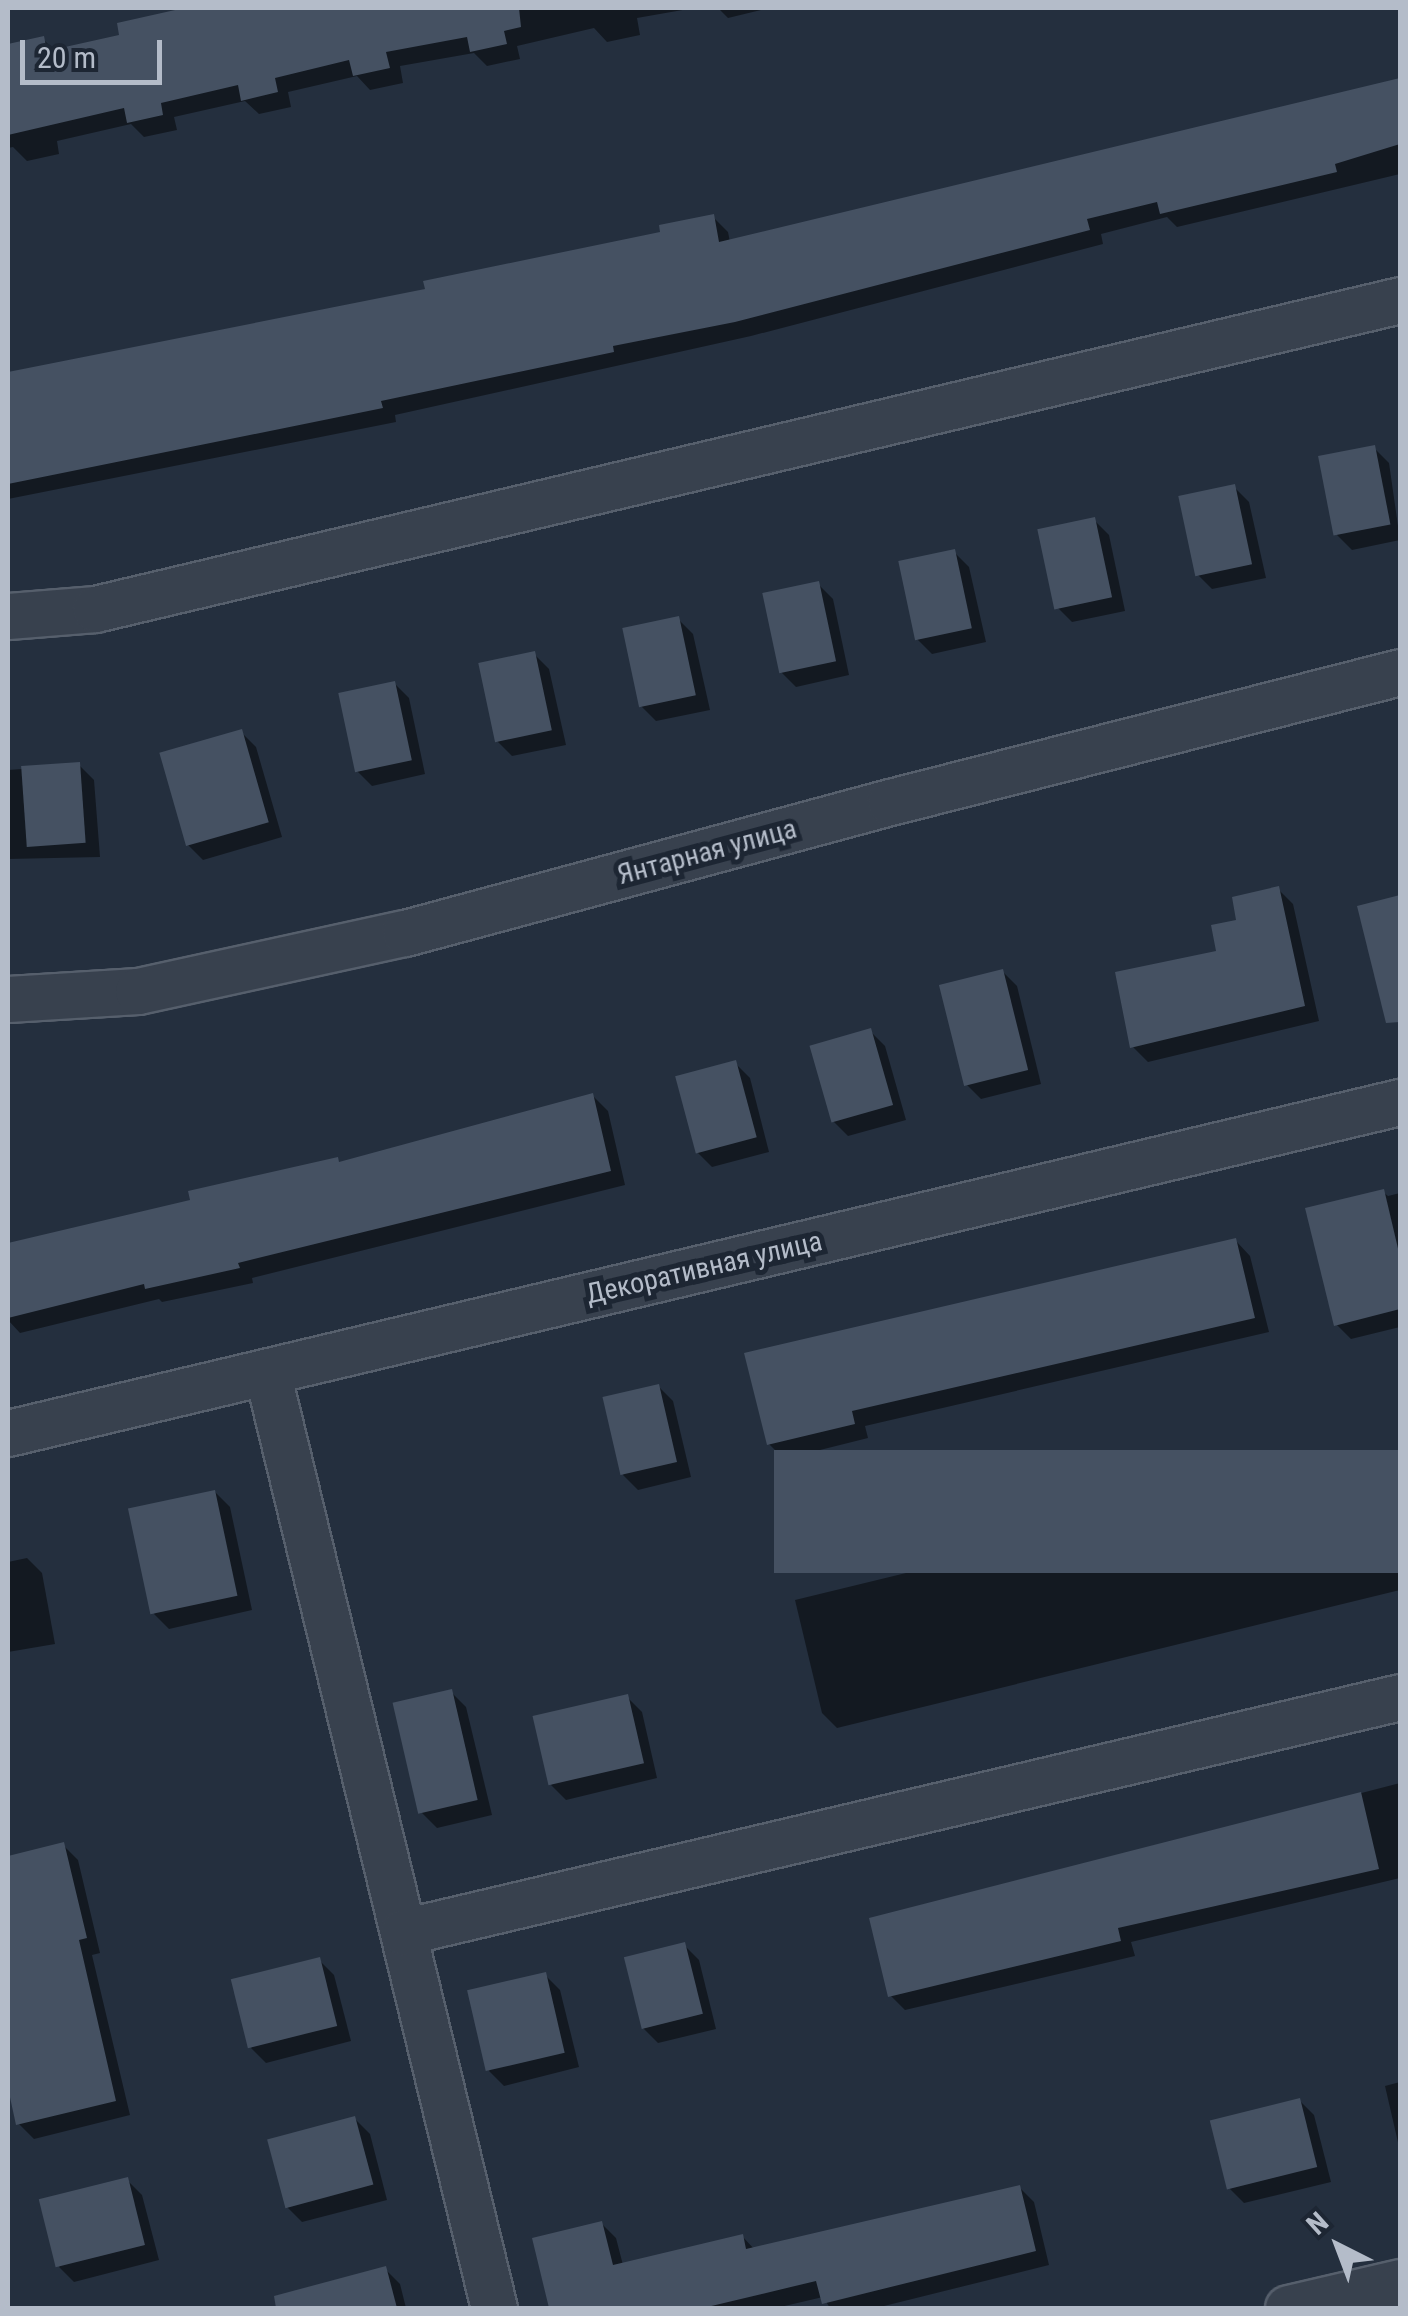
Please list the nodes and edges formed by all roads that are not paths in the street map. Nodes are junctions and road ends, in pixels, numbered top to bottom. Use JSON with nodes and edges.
{"nodes":[{"id":1,"x":1400,"y":300,"type":"edge"},
{"id":2,"x":8,"y":616,"type":"edge"},
{"id":3,"x":1400,"y":672,"type":"edge"},
{"id":4,"x":8,"y":999,"type":"edge"},
{"id":5,"x":1400,"y":1102,"type":"edge"},
{"id":6,"x":266,"y":1372,"type":"junction"},
{"id":7,"x":8,"y":1433,"type":"edge"},
{"id":8,"x":1400,"y":1696,"type":"edge"},
{"id":9,"x":402,"y":1932,"type":"junction"},
{"id":10,"x":1400,"y":2282,"type":"edge"},
{"id":11,"x":494,"y":2308,"type":"edge"},
{"id":12,"x":1288,"y":2308,"type":"edge"}],
"edges":[{"from":1,"to":2,"type":"street"},
{"from":3,"to":4,"type":"street","name":"Янтарная улица"},
{"from":5,"to":6,"type":"street","name":"Декоративная улица"},
{"from":6,"to":7,"type":"street","name":"Декоративная улица"},
{"from":6,"to":9,"type":"street"},
{"from":8,"to":9,"type":"street"},
{"from":9,"to":11,"type":"street"},
{"from":10,"to":12,"type":"street"}]}
